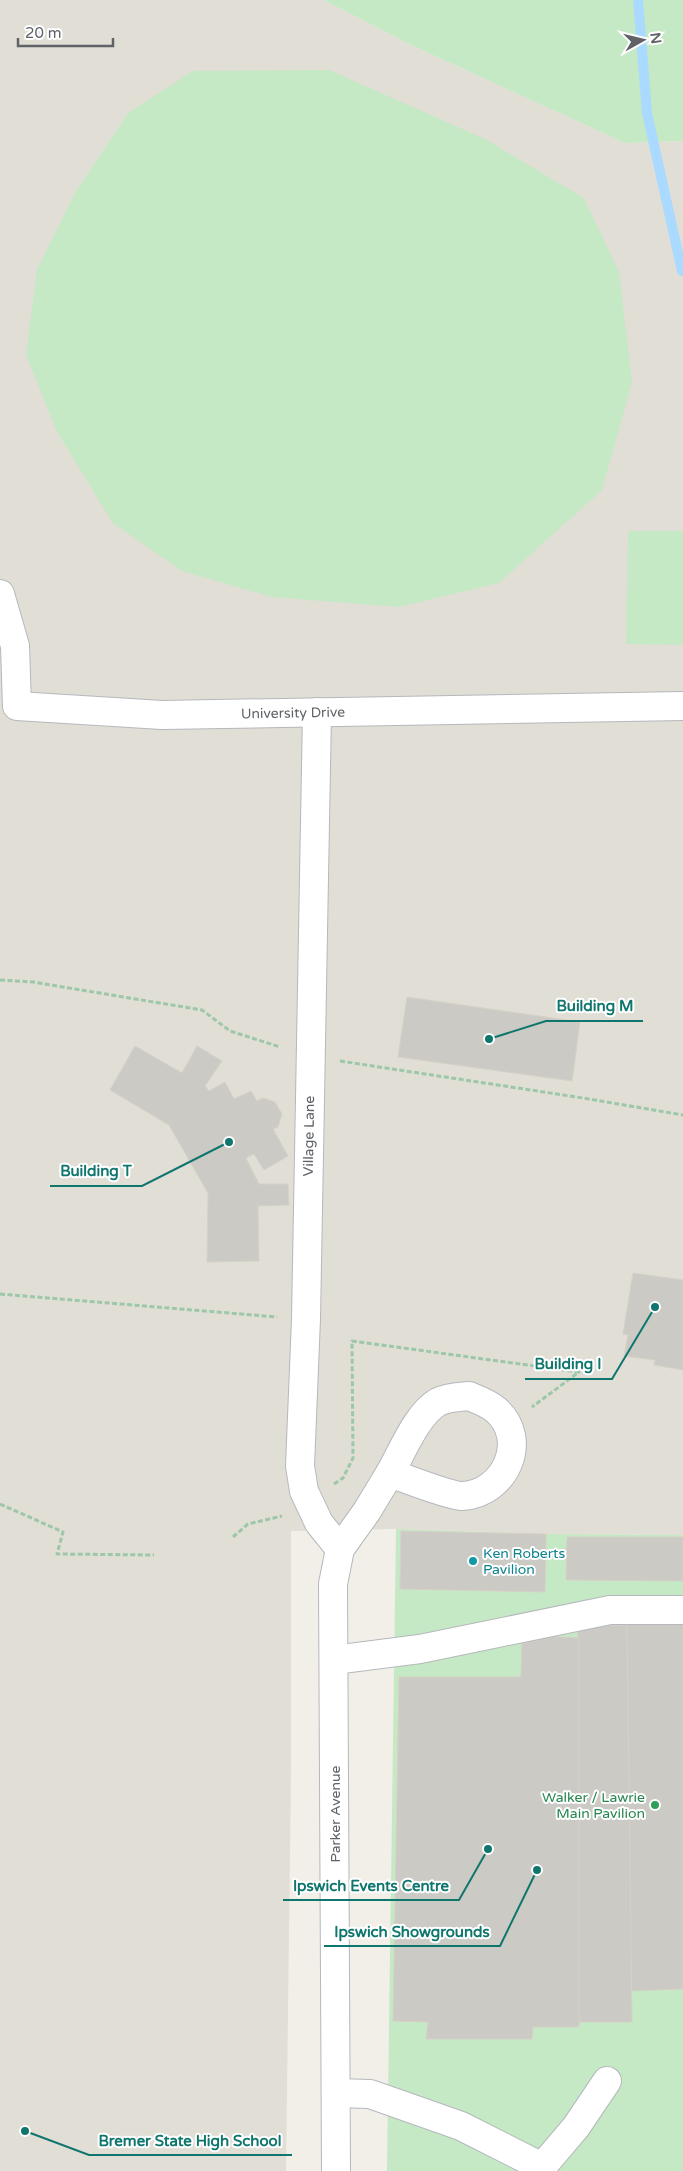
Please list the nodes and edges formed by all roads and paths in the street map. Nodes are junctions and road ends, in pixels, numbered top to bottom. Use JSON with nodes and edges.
{"nodes":[{"id":1,"x":0,"y":594,"type":"edge"},
{"id":2,"x":683,"y":706,"type":"edge"},
{"id":3,"x":317,"y":712,"type":"junction"},
{"id":4,"x":0,"y":980,"type":"edge"},
{"id":5,"x":311,"y":1057,"type":"junction"},
{"id":6,"x":683,"y":1115,"type":"edge"},
{"id":7,"x":0,"y":1294,"type":"edge"},
{"id":8,"x":306,"y":1319,"type":"junction"},
{"id":9,"x":390,"y":1473,"type":"dead end"},
{"id":10,"x":0,"y":1504,"type":"edge"},
{"id":11,"x":340,"y":1549,"type":"junction"},
{"id":12,"x":154,"y":1554,"type":"dead end"},
{"id":13,"x":683,"y":1610,"type":"edge"},
{"id":14,"x":334,"y":1660,"type":"junction"},
{"id":15,"x":607,"y":2081,"type":"dead end"},
{"id":16,"x":336,"y":2092,"type":"junction"},
{"id":17,"x":542,"y":2169,"type":"edge"},
{"id":18,"x":336,"y":2171,"type":"edge"}],
"edges":[{"from":1,"to":3,"type":"street","name":"University Drive"},
{"from":2,"to":3,"type":"street","name":"University Drive"},
{"from":3,"to":5,"type":"street","name":"Village Lane"},
{"from":4,"to":5,"type":"path"},
{"from":5,"to":6,"type":"path"},
{"from":5,"to":8,"type":"street","name":"Village Lane"},
{"from":7,"to":8,"type":"path"},
{"from":8,"to":11,"type":"street","name":"Village Lane"},
{"from":9,"to":11,"type":"street","name":"Parker Avenue"},
{"from":10,"to":12,"type":"path"},
{"from":11,"to":14,"type":"street","name":"Parker Avenue"},
{"from":13,"to":14,"type":"street"},
{"from":14,"to":16,"type":"street","name":"Parker Avenue"},
{"from":15,"to":17,"type":"street"},
{"from":16,"to":17,"type":"street"},
{"from":16,"to":18,"type":"street","name":"Parker Avenue"}]}
